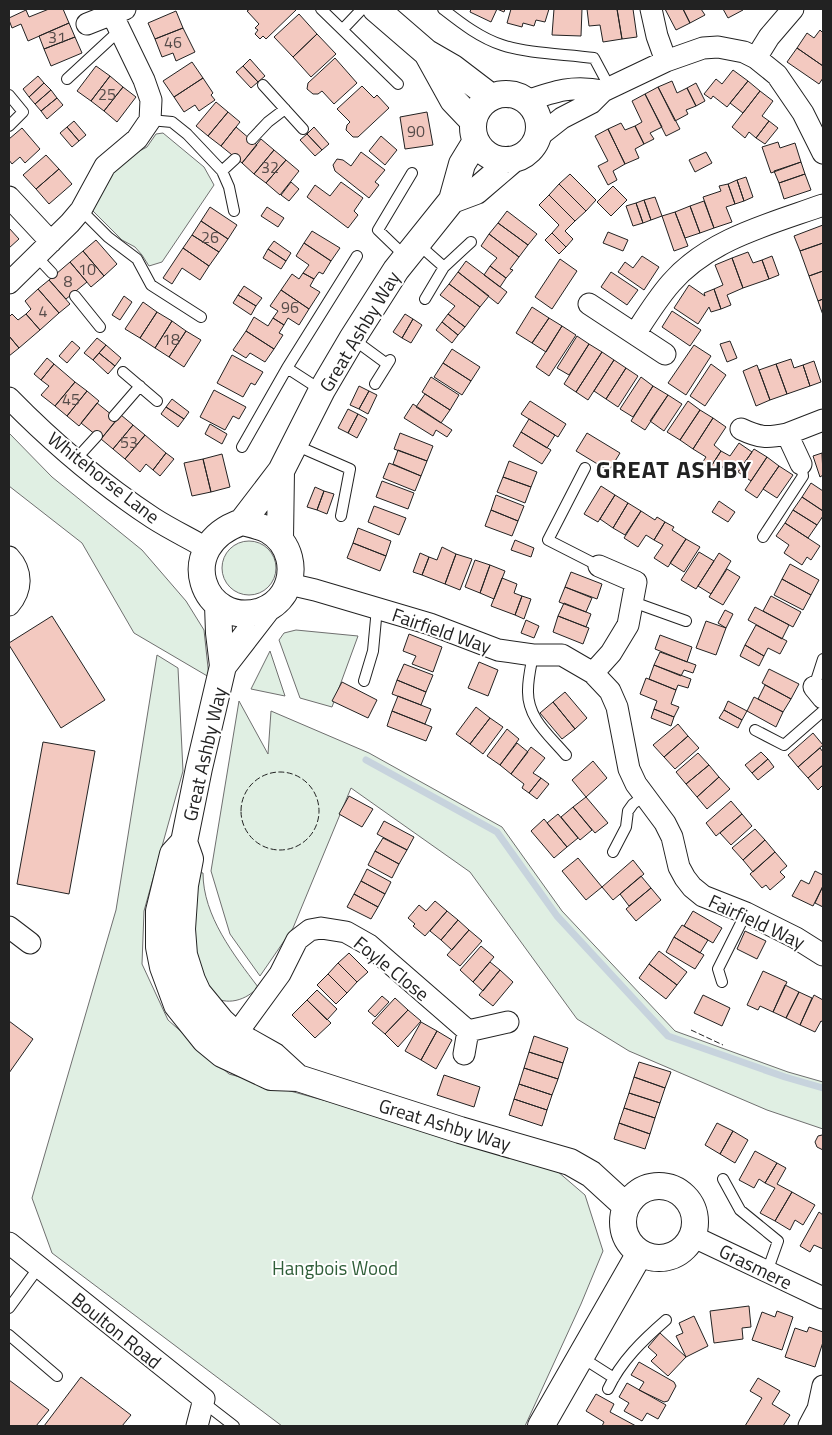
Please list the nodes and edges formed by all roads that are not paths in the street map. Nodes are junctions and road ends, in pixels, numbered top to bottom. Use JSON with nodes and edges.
{"nodes":[{"id":1,"x":321,"y":9,"type":"edge"},
{"id":2,"x":362,"y":9,"type":"edge"},
{"id":3,"x":376,"y":9,"type":"edge"},
{"id":4,"x":443,"y":9,"type":"edge"},
{"id":5,"x":651,"y":9,"type":"edge"},
{"id":6,"x":793,"y":9,"type":"edge"},
{"id":7,"x":119,"y":18,"type":"edge"},
{"id":8,"x":87,"y":24,"type":"dead end"},
{"id":9,"x":343,"y":29,"type":"junction"},
{"id":10,"x":427,"y":53,"type":"junction"},
{"id":11,"x":756,"y":58,"type":"junction"},
{"id":12,"x":666,"y":61,"type":"junction"},
{"id":13,"x":67,"y":79,"type":"dead end"},
{"id":14,"x":398,"y":84,"type":"dead end"},
{"id":15,"x":263,"y":85,"type":"dead end"},
{"id":16,"x":606,"y":90,"type":"junction"},
{"id":17,"x":9,"y":95,"type":"edge"},
{"id":18,"x":491,"y":97,"type":"junction"},
{"id":19,"x":527,"y":101,"type":"junction"},
{"id":20,"x":285,"y":109,"type":"junction"},
{"id":21,"x":150,"y":120,"type":"junction"},
{"id":22,"x":9,"y":126,"type":"edge"},
{"id":23,"x":304,"y":129,"type":"dead end"},
{"id":24,"x":474,"y":131,"type":"junction"},
{"id":25,"x":539,"y":136,"type":"junction"},
{"id":26,"x":252,"y":139,"type":"dead end"},
{"id":27,"x":823,"y":153,"type":"edge"},
{"id":28,"x":235,"y":159,"type":"dead end"},
{"id":29,"x":511,"y":161,"type":"junction"},
{"id":30,"x":222,"y":170,"type":"junction"},
{"id":31,"x":412,"y":173,"type":"dead end"},
{"id":32,"x":9,"y":197,"type":"edge"},
{"id":33,"x":452,"y":200,"type":"junction"},
{"id":34,"x":823,"y":205,"type":"edge"},
{"id":35,"x":81,"y":210,"type":"junction"},
{"id":36,"x":234,"y":211,"type":"dead end"},
{"id":37,"x":51,"y":242,"type":"junction"},
{"id":38,"x":472,"y":242,"type":"dead end"},
{"id":39,"x":412,"y":250,"type":"junction"},
{"id":40,"x":357,"y":256,"type":"dead end"},
{"id":41,"x":37,"y":257,"type":"junction"},
{"id":42,"x":444,"y":267,"type":"junction"},
{"id":43,"x":52,"y":273,"type":"dead end"},
{"id":44,"x":9,"y":283,"type":"edge"},
{"id":45,"x":75,"y":296,"type":"dead end"},
{"id":46,"x":425,"y":299,"type":"dead end"},
{"id":47,"x":588,"y":304,"type":"dead end"},
{"id":48,"x":201,"y":317,"type":"dead end"},
{"id":49,"x":100,"y":327,"type":"dead end"},
{"id":50,"x":635,"y":334,"type":"junction"},
{"id":51,"x":352,"y":339,"type":"junction"},
{"id":52,"x":665,"y":354,"type":"dead end"},
{"id":53,"x":287,"y":368,"type":"junction"},
{"id":54,"x":123,"y":372,"type":"dead end"},
{"id":55,"x":374,"y":384,"type":"dead end"},
{"id":56,"x":140,"y":386,"type":"junction"},
{"id":57,"x":322,"y":390,"type":"junction"},
{"id":58,"x":9,"y":398,"type":"edge"},
{"id":59,"x":157,"y":401,"type":"dead end"},
{"id":60,"x":114,"y":416,"type":"dead end"},
{"id":61,"x":823,"y":420,"type":"edge"},
{"id":62,"x":741,"y":429,"type":"dead end"},
{"id":63,"x":788,"y":434,"type":"junction"},
{"id":64,"x":97,"y":436,"type":"dead end"},
{"id":65,"x":294,"y":445,"type":"junction"},
{"id":66,"x":242,"y":448,"type":"dead end"},
{"id":67,"x":76,"y":459,"type":"junction"},
{"id":68,"x":801,"y":464,"type":"joint"},
{"id":69,"x":585,"y":468,"type":"dead end"},
{"id":70,"x":281,"y":471,"type":"junction"},
{"id":71,"x":341,"y":516,"type":"dead end"},
{"id":72,"x":242,"y":522,"type":"junction"},
{"id":73,"x":763,"y":536,"type":"dead end"},
{"id":74,"x":280,"y":539,"type":"junction"},
{"id":75,"x":206,"y":548,"type":"junction"},
{"id":76,"x":9,"y":557,"type":"edge"},
{"id":77,"x":599,"y":566,"type":"joint"},
{"id":78,"x":289,"y":584,"type":"junction"},
{"id":79,"x":634,"y":602,"type":"junction"},
{"id":80,"x":9,"y":605,"type":"edge"},
{"id":81,"x":218,"y":605,"type":"junction"},
{"id":82,"x":377,"y":608,"type":"junction"},
{"id":83,"x":266,"y":610,"type":"junction"},
{"id":84,"x":686,"y":621,"type":"dead end"},
{"id":85,"x":533,"y":655,"type":"junction"},
{"id":86,"x":823,"y":659,"type":"edge"},
{"id":87,"x":222,"y":666,"type":"junction"},
{"id":88,"x":593,"y":673,"type":"junction"},
{"id":89,"x":364,"y":681,"type":"dead end"},
{"id":90,"x":818,"y":693,"type":"edge"},
{"id":91,"x":823,"y":711,"type":"edge"},
{"id":92,"x":755,"y":730,"type":"dead end"},
{"id":93,"x":566,"y":755,"type":"dead end"},
{"id":94,"x":644,"y":796,"type":"junction"},
{"id":95,"x":613,"y":852,"type":"dead end"},
{"id":96,"x":746,"y":913,"type":"junction"},
{"id":97,"x":9,"y":927,"type":"edge"},
{"id":98,"x":30,"y":943,"type":"dead end"},
{"id":99,"x":823,"y":954,"type":"edge"},
{"id":100,"x":722,"y":982,"type":"dead end"},
{"id":101,"x":508,"y":1022,"type":"dead end"},
{"id":102,"x":468,"y":1031,"type":"junction"},
{"id":103,"x":228,"y":1044,"type":"junction"},
{"id":104,"x":464,"y":1054,"type":"dead end"},
{"id":105,"x":723,"y":1179,"type":"dead end"},
{"id":106,"x":634,"y":1198,"type":"junction"},
{"id":107,"x":692,"y":1236,"type":"junction"},
{"id":108,"x":11,"y":1249,"type":"edge"},
{"id":109,"x":640,"y":1252,"type":"junction"},
{"id":110,"x":40,"y":1267,"type":"junction"},
{"id":111,"x":767,"y":1272,"type":"junction"},
{"id":112,"x":822,"y":1294,"type":"edge"},
{"id":113,"x":9,"y":1308,"type":"edge"},
{"id":114,"x":666,"y":1320,"type":"dead end"},
{"id":115,"x":9,"y":1335,"type":"edge"},
{"id":116,"x":580,"y":1356,"type":"junction"},
{"id":117,"x":57,"y":1376,"type":"dead end"},
{"id":118,"x":614,"y":1378,"type":"junction"},
{"id":119,"x":823,"y":1386,"type":"edge"},
{"id":120,"x":608,"y":1389,"type":"dead end"},
{"id":121,"x":203,"y":1402,"type":"junction"},
{"id":122,"x":196,"y":1426,"type":"edge"},
{"id":123,"x":234,"y":1426,"type":"edge"},
{"id":124,"x":542,"y":1426,"type":"edge"},
{"id":125,"x":809,"y":1426,"type":"edge"}],
"edges":[{"from":1,"to":9,"type":"lane"},
{"from":2,"to":9,"type":"lane"},
{"from":3,"to":10,"type":"street"},
{"from":4,"to":16,"type":"lane"},
{"from":5,"to":12,"type":"street"},
{"from":6,"to":11,"type":"street"},
{"from":7,"to":8,"type":"street"},
{"from":7,"to":13,"type":"lane"},
{"from":7,"to":21,"type":"street"},
{"from":9,"to":14,"type":"lane"},
{"from":10,"to":18,"type":"street"},
{"from":10,"to":24,"type":"street"},
{"from":11,"to":12,"type":"street"},
{"from":11,"to":27,"type":"street"},
{"from":12,"to":16,"type":"street"},
{"from":15,"to":20,"type":"lane"},
{"from":16,"to":19,"type":"street"},
{"from":16,"to":25,"type":"street"},
{"from":17,"to":22,"type":"lane"},
{"from":18,"to":19,"type":"street"},
{"from":18,"to":24,"type":"street","name":"Great Ashby Way"},
{"from":19,"to":25,"type":"street"},
{"from":20,"to":23,"type":"lane"},
{"from":20,"to":26,"type":"lane"},
{"from":21,"to":30,"type":"lane"},
{"from":21,"to":35,"type":"street"},
{"from":24,"to":29,"type":"street"},
{"from":24,"to":33,"type":"street","name":"Great Ashby Way"},
{"from":25,"to":29,"type":"street"},
{"from":28,"to":30,"type":"lane"},
{"from":29,"to":33,"type":"street"},
{"from":30,"to":36,"type":"lane"},
{"from":31,"to":39,"type":"lane"},
{"from":32,"to":37,"type":"street"},
{"from":33,"to":39,"type":"street","name":"Great Ashby Way"},
{"from":34,"to":50,"type":"street"},
{"from":35,"to":37,"type":"street"},
{"from":35,"to":48,"type":"lane"},
{"from":37,"to":41,"type":"street"},
{"from":38,"to":42,"type":"lane"},
{"from":39,"to":42,"type":"lane"},
{"from":39,"to":51,"type":"street","name":"Great Ashby Way"},
{"from":40,"to":53,"type":"lane"},
{"from":41,"to":43,"type":"lane"},
{"from":41,"to":44,"type":"street"},
{"from":42,"to":46,"type":"lane"},
{"from":45,"to":49,"type":"lane"},
{"from":47,"to":50,"type":"street"},
{"from":50,"to":52,"type":"street"},
{"from":51,"to":55,"type":"lane"},
{"from":51,"to":57,"type":"street","name":"Great Ashby Way"},
{"from":53,"to":57,"type":"lane"},
{"from":53,"to":66,"type":"lane"},
{"from":54,"to":56,"type":"lane"},
{"from":56,"to":59,"type":"lane"},
{"from":56,"to":60,"type":"lane"},
{"from":57,"to":65,"type":"street","name":"Great Ashby Way"},
{"from":58,"to":67,"type":"street","name":"Whitehorse Lane"},
{"from":61,"to":63,"type":"street"},
{"from":62,"to":63,"type":"street"},
{"from":63,"to":68,"type":"street"},
{"from":64,"to":67,"type":"lane"},
{"from":65,"to":70,"type":"street","name":"Great Ashby Way"},
{"from":65,"to":71,"type":"lane"},
{"from":67,"to":75,"type":"street","name":"Whitehorse Lane"},
{"from":68,"to":73,"type":"lane"},
{"from":69,"to":77,"type":"lane"},
{"from":70,"to":72,"type":"street","name":"Great Ashby Way"},
{"from":70,"to":74,"type":"street","name":"Great Ashby Way"},
{"from":72,"to":74,"type":"street"},
{"from":72,"to":75,"type":"street","name":"Great Ashby Way"},
{"from":74,"to":78,"type":"street","name":"Great Ashby Way"},
{"from":75,"to":81,"type":"street"},
{"from":76,"to":80,"type":"street"},
{"from":77,"to":79,"type":"street"},
{"from":78,"to":82,"type":"street","name":"Fairfield Way"},
{"from":78,"to":83,"type":"street","name":"Great Ashby Way"},
{"from":79,"to":84,"type":"lane"},
{"from":79,"to":88,"type":"street"},
{"from":81,"to":83,"type":"street"},
{"from":81,"to":87,"type":"street","name":"Great Ashby Way"},
{"from":82,"to":85,"type":"street","name":"Fairfield Way"},
{"from":82,"to":89,"type":"lane"},
{"from":83,"to":87,"type":"street","name":"Great Ashby Way"},
{"from":85,"to":88,"type":"street","name":"Fairfield Way"},
{"from":85,"to":93,"type":"lane"},
{"from":86,"to":90,"type":"lane"},
{"from":87,"to":103,"type":"street","name":"Great Ashby Way"},
{"from":88,"to":94,"type":"street","name":"Fairfield Way"},
{"from":91,"to":92,"type":"lane"},
{"from":94,"to":95,"type":"lane"},
{"from":94,"to":96,"type":"street","name":"Fairfield Way"},
{"from":96,"to":99,"type":"street","name":"Fairfield Way"},
{"from":96,"to":100,"type":"lane"},
{"from":97,"to":98,"type":"street"},
{"from":101,"to":102,"type":"street"},
{"from":102,"to":103,"type":"street","name":"Foyle Close"},
{"from":102,"to":104,"type":"street"},
{"from":103,"to":106,"type":"street","name":"Great Ashby Way"},
{"from":105,"to":111,"type":"lane"},
{"from":106,"to":107,"type":"street"},
{"from":106,"to":109,"type":"street"},
{"from":107,"to":109,"type":"street"},
{"from":107,"to":111,"type":"street","name":"Grasmere"},
{"from":108,"to":110,"type":"street","name":"Boulton Road"},
{"from":109,"to":116,"type":"street"},
{"from":110,"to":113,"type":"lane"},
{"from":110,"to":121,"type":"street","name":"Boulton Road"},
{"from":111,"to":112,"type":"street","name":"Grasmere"},
{"from":114,"to":118,"type":"lane"},
{"from":115,"to":117,"type":"lane"},
{"from":116,"to":118,"type":"lane"},
{"from":116,"to":124,"type":"street"},
{"from":118,"to":120,"type":"lane"},
{"from":119,"to":125,"type":"street"},
{"from":121,"to":122,"type":"street"},
{"from":121,"to":123,"type":"lane"}]}
